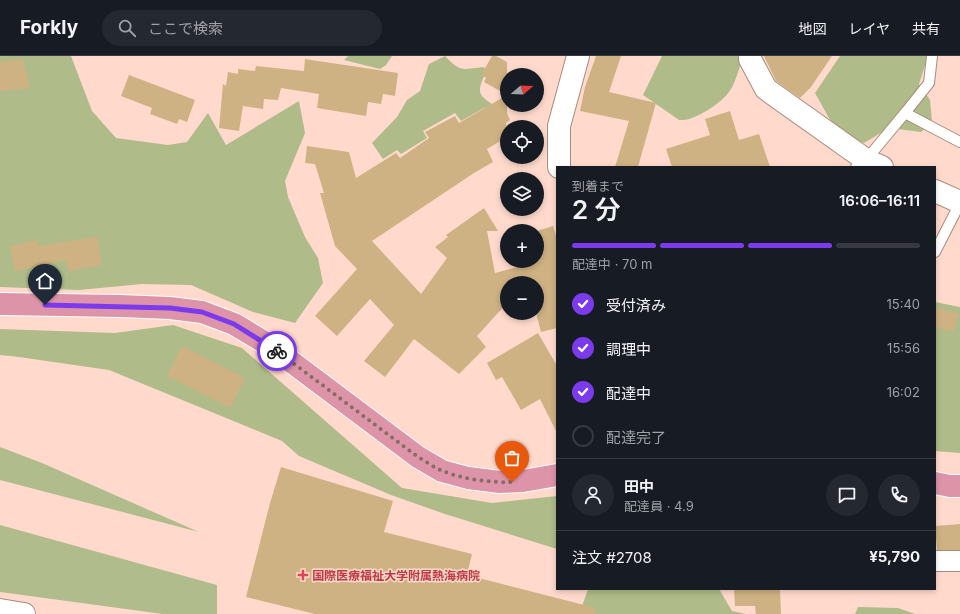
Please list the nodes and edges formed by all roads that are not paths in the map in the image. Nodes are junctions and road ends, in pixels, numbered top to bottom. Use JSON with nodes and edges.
{"nodes":[{"id":1,"x":578,"y":56,"type":"edge"},
{"id":2,"x":750,"y":56,"type":"edge"},
{"id":3,"x":932,"y":56,"type":"edge"},
{"id":4,"x":905,"y":113,"type":"junction"},
{"id":5,"x":960,"y":142,"type":"edge"},
{"id":6,"x":868,"y":165,"type":"edge"},
{"id":7,"x":559,"y":166,"type":"edge"},
{"id":8,"x":936,"y":190,"type":"edge"},
{"id":9,"x":960,"y":202,"type":"edge"},
{"id":10,"x":936,"y":250,"type":"edge"},
{"id":11,"x":0,"y":304,"type":"edge"},
{"id":12,"x":556,"y":475,"type":"edge"},
{"id":13,"x":936,"y":483,"type":"edge"},
{"id":14,"x":960,"y":486,"type":"edge"},
{"id":15,"x":936,"y":561,"type":"edge"},
{"id":16,"x":960,"y":561,"type":"edge"},
{"id":17,"x":0,"y":610,"type":"edge"},
{"id":18,"x":24,"y":614,"type":"edge"}],
"edges":[{"from":1,"to":7,"type":"street"},
{"from":2,"to":6,"type":"street"},
{"from":3,"to":4,"type":"lane"},
{"from":4,"to":5,"type":"lane"},
{"from":4,"to":6,"type":"lane"},
{"from":8,"to":9,"type":"street"},
{"from":9,"to":10,"type":"lane"},
{"from":11,"to":12,"type":"highway"},
{"from":13,"to":14,"type":"highway"},
{"from":15,"to":16,"type":"street"},
{"from":17,"to":18,"type":"street"}]}
